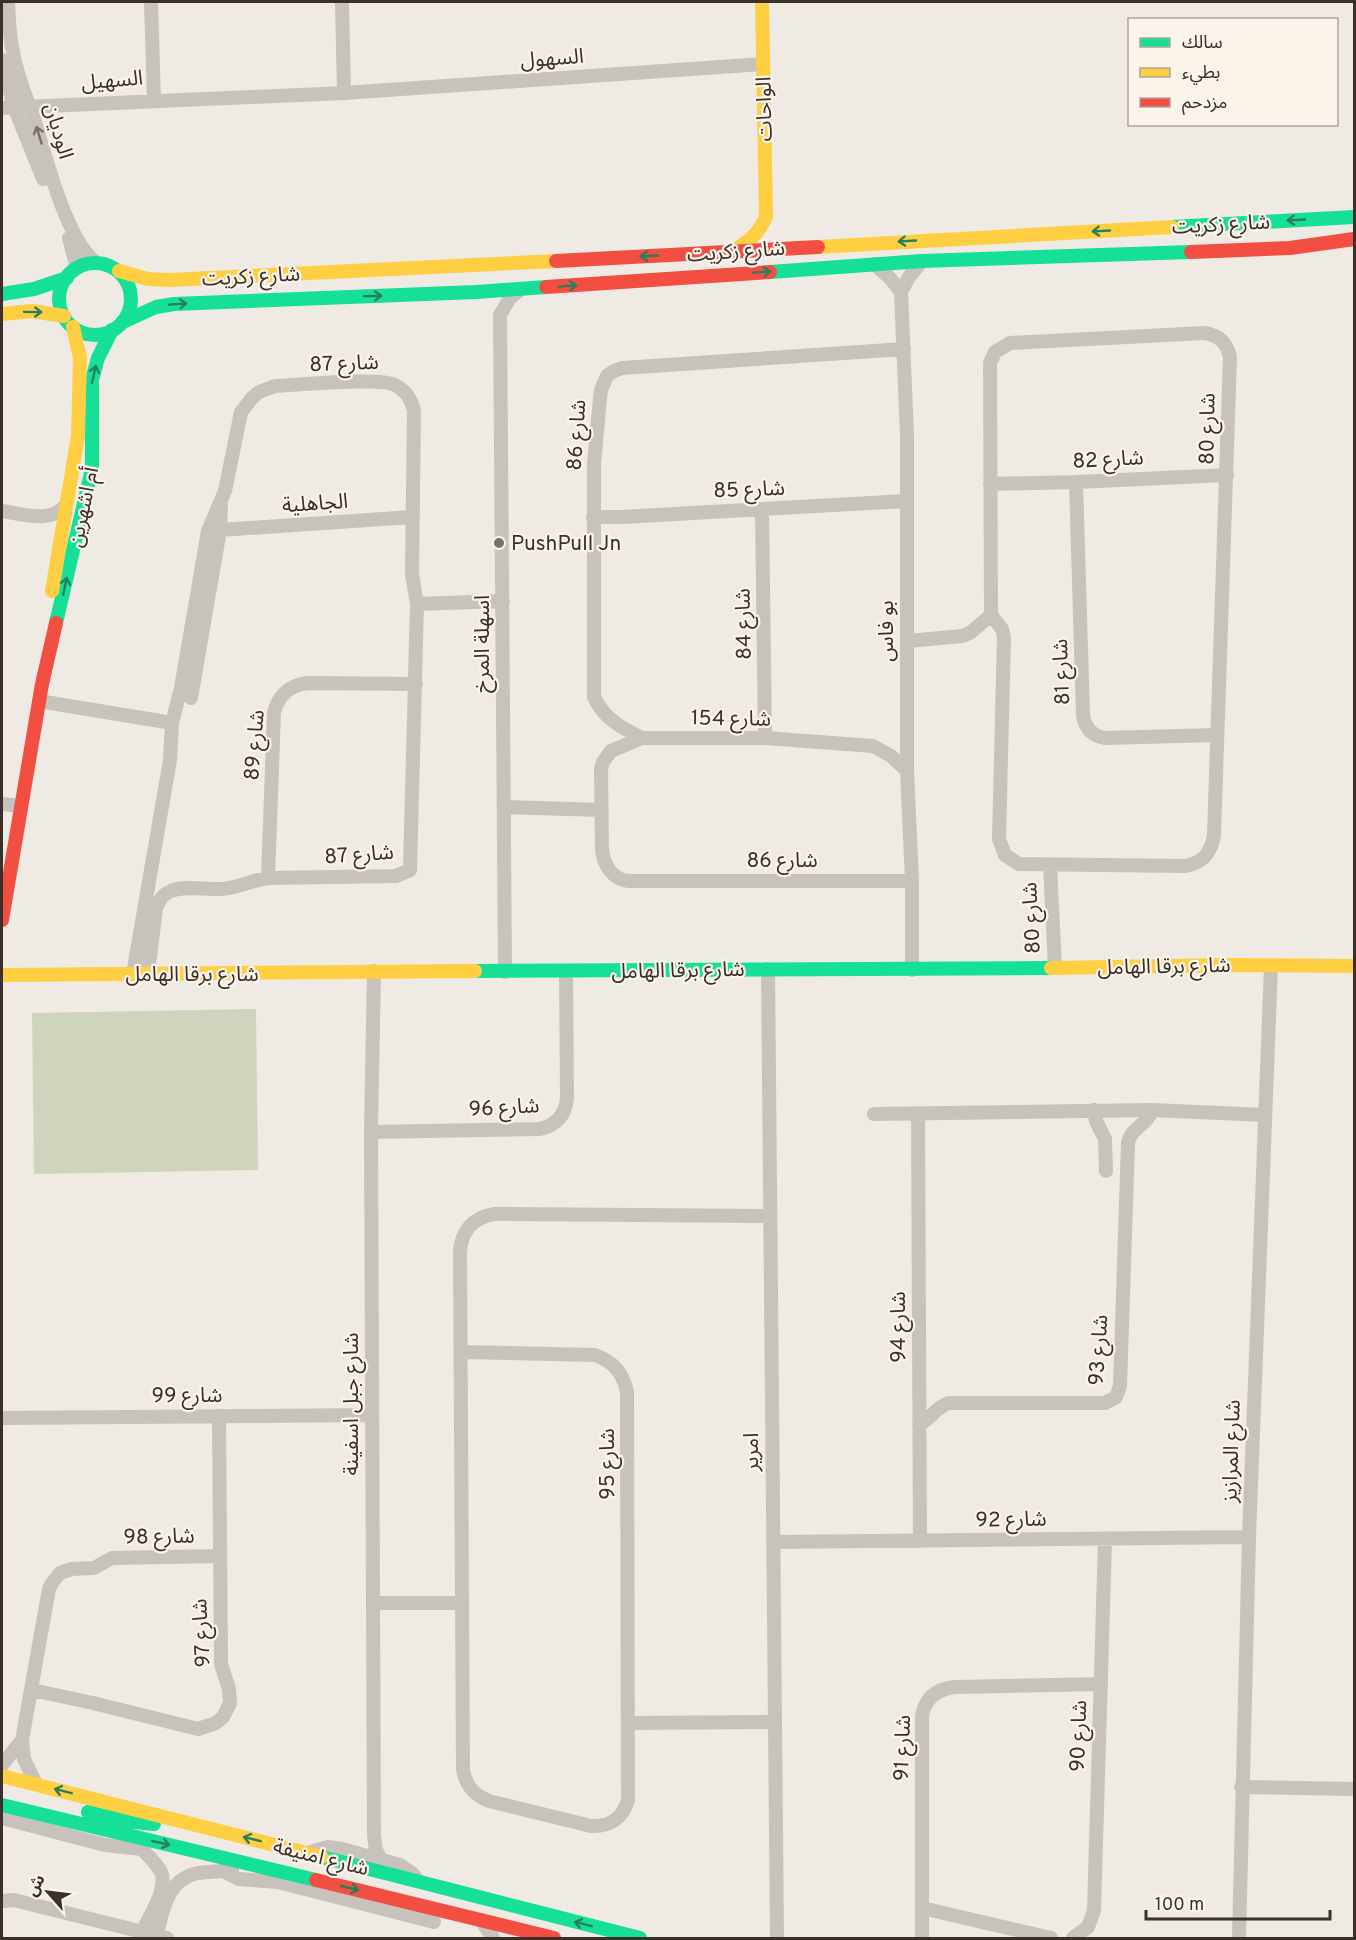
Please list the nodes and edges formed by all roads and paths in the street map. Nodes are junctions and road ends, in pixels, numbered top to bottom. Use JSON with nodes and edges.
{"nodes":[{"id":1,"x":8,"y":2,"type":"edge"},
{"id":2,"x":151,"y":2,"type":"edge"},
{"id":3,"x":342,"y":2,"type":"edge"},
{"id":4,"x":762,"y":2,"type":"edge"},
{"id":5,"x":2,"y":60,"type":"edge"},
{"id":6,"x":763,"y":64,"type":"junction"},
{"id":7,"x":344,"y":93,"type":"junction"},
{"id":8,"x":154,"y":101,"type":"junction"},
{"id":9,"x":30,"y":107,"type":"junction"},
{"id":10,"x":8,"y":108,"type":"edge"},
{"id":11,"x":766,"y":216,"type":"junction"},
{"id":12,"x":1354,"y":217,"type":"edge"},
{"id":13,"x":1354,"y":239,"type":"edge"},
{"id":14,"x":802,"y":247,"type":"junction"},
{"id":15,"x":732,"y":252,"type":"junction"},
{"id":16,"x":922,"y":261,"type":"junction"},
{"id":17,"x":97,"y":263,"type":"junction"},
{"id":18,"x":873,"y":264,"type":"junction"},
{"id":19,"x":118,"y":271,"type":"junction"},
{"id":20,"x":70,"y":274,"type":"junction"},
{"id":21,"x":521,"y":289,"type":"junction"},
{"id":22,"x":476,"y":292,"type":"junction"},
{"id":23,"x":902,"y":292,"type":"junction"},
{"id":24,"x":2,"y":294,"type":"edge"},
{"id":25,"x":2,"y":314,"type":"edge"},
{"id":26,"x":500,"y":315,"type":"junction"},
{"id":27,"x":68,"y":321,"type":"junction"},
{"id":28,"x":118,"y":326,"type":"junction"},
{"id":29,"x":904,"y":349,"type":"junction"},
{"id":30,"x":85,"y":401,"type":"junction"},
{"id":31,"x":1227,"y":475,"type":"junction"},
{"id":32,"x":1076,"y":482,"type":"junction"},
{"id":33,"x":990,"y":483,"type":"junction"},
{"id":34,"x":906,"y":501,"type":"junction"},
{"id":35,"x":220,"y":502,"type":"junction"},
{"id":36,"x":66,"y":505,"type":"junction"},
{"id":37,"x":762,"y":510,"type":"junction"},
{"id":38,"x":2,"y":511,"type":"edge"},
{"id":39,"x":41,"y":517,"type":"junction"},
{"id":40,"x":593,"y":517,"type":"junction"},
{"id":41,"x":412,"y":518,"type":"junction"},
{"id":42,"x":220,"y":530,"type":"junction"},
{"id":43,"x":61,"y":536,"type":"junction"},
{"id":44,"x":502,"y":601,"type":"junction"},
{"id":45,"x":417,"y":604,"type":"junction"},
{"id":46,"x":991,"y":615,"type":"junction"},
{"id":47,"x":908,"y":641,"type":"junction"},
{"id":48,"x":42,"y":684,"type":"junction"},
{"id":49,"x":416,"y":684,"type":"junction"},
{"id":50,"x":191,"y":698,"type":"dead end"},
{"id":51,"x":39,"y":701,"type":"junction"},
{"id":52,"x":172,"y":723,"type":"junction"},
{"id":53,"x":1216,"y":735,"type":"junction"},
{"id":54,"x":642,"y":738,"type":"junction"},
{"id":55,"x":765,"y":738,"type":"junction"},
{"id":56,"x":601,"y":769,"type":"joint"},
{"id":57,"x":907,"y":771,"type":"junction"},
{"id":58,"x":2,"y":804,"type":"edge"},
{"id":59,"x":21,"y":806,"type":"junction"},
{"id":60,"x":504,"y":807,"type":"junction"},
{"id":61,"x":602,"y":810,"type":"junction"},
{"id":62,"x":1050,"y":865,"type":"junction"},
{"id":63,"x":268,"y":878,"type":"junction"},
{"id":64,"x":912,"y":881,"type":"junction"},
{"id":65,"x":2,"y":920,"type":"edge"},
{"id":66,"x":1271,"y":966,"type":"junction"},
{"id":67,"x":1354,"y":966,"type":"edge"},
{"id":68,"x":1055,"y":968,"type":"junction"},
{"id":69,"x":768,"y":969,"type":"junction"},
{"id":70,"x":912,"y":970,"type":"junction"},
{"id":71,"x":374,"y":971,"type":"junction"},
{"id":72,"x":566,"y":971,"type":"junction"},
{"id":73,"x":505,"y":972,"type":"junction"},
{"id":74,"x":133,"y":974,"type":"junction"},
{"id":75,"x":148,"y":974,"type":"junction"},
{"id":76,"x":2,"y":975,"type":"edge"},
{"id":77,"x":1094,"y":1110,"type":"junction"},
{"id":78,"x":1152,"y":1110,"type":"junction"},
{"id":79,"x":874,"y":1114,"type":"dead end"},
{"id":80,"x":918,"y":1114,"type":"junction"},
{"id":81,"x":1265,"y":1115,"type":"junction"},
{"id":82,"x":371,"y":1132,"type":"junction"},
{"id":83,"x":1106,"y":1171,"type":"dead end"},
{"id":84,"x":770,"y":1216,"type":"junction"},
{"id":85,"x":460,"y":1352,"type":"junction"},
{"id":86,"x":372,"y":1415,"type":"junction"},
{"id":87,"x":219,"y":1416,"type":"junction"},
{"id":88,"x":2,"y":1418,"type":"edge"},
{"id":89,"x":919,"y":1424,"type":"junction"},
{"id":90,"x":1249,"y":1537,"type":"junction"},
{"id":91,"x":1105,"y":1539,"type":"junction"},
{"id":92,"x":920,"y":1541,"type":"junction"},
{"id":93,"x":773,"y":1542,"type":"junction"},
{"id":94,"x":220,"y":1556,"type":"junction"},
{"id":95,"x":373,"y":1603,"type":"junction"},
{"id":96,"x":462,"y":1603,"type":"junction"},
{"id":97,"x":1101,"y":1684,"type":"junction"},
{"id":98,"x":32,"y":1690,"type":"junction"},
{"id":99,"x":774,"y":1722,"type":"junction"},
{"id":100,"x":628,"y":1723,"type":"junction"},
{"id":101,"x":22,"y":1740,"type":"junction"},
{"id":102,"x":2,"y":1765,"type":"edge"},
{"id":103,"x":2,"y":1776,"type":"edge"},
{"id":104,"x":36,"y":1784,"type":"junction"},
{"id":105,"x":1241,"y":1787,"type":"junction"},
{"id":106,"x":1354,"y":1789,"type":"edge"},
{"id":107,"x":2,"y":1791,"type":"edge"},
{"id":108,"x":2,"y":1805,"type":"edge"},
{"id":109,"x":2,"y":1818,"type":"edge"},
{"id":110,"x":180,"y":1821,"type":"junction"},
{"id":111,"x":129,"y":1836,"type":"junction"},
{"id":112,"x":374,"y":1836,"type":"junction"},
{"id":113,"x":142,"y":1849,"type":"junction"},
{"id":114,"x":306,"y":1853,"type":"junction"},
{"id":115,"x":359,"y":1854,"type":"junction"},
{"id":116,"x":381,"y":1860,"type":"junction"},
{"id":117,"x":251,"y":1864,"type":"junction"},
{"id":118,"x":223,"y":1871,"type":"junction"},
{"id":119,"x":418,"y":1881,"type":"junction"},
{"id":120,"x":2,"y":1901,"type":"edge"},
{"id":121,"x":922,"y":1908,"type":"junction"},
{"id":122,"x":481,"y":1920,"type":"junction"},
{"id":123,"x":434,"y":1922,"type":"dead end"},
{"id":124,"x":155,"y":1935,"type":"edge"},
{"id":125,"x":1083,"y":1936,"type":"edge"},
{"id":126,"x":776,"y":1937,"type":"edge"},
{"id":127,"x":493,"y":1938,"type":"edge"},
{"id":128,"x":554,"y":1938,"type":"edge"},
{"id":129,"x":640,"y":1938,"type":"edge"},
{"id":130,"x":922,"y":1938,"type":"edge"},
{"id":131,"x":1051,"y":1938,"type":"edge"},
{"id":132,"x":1239,"y":1938,"type":"edge"}],
"edges":[{"from":1,"to":9,"type":"street","name":"الوديان"},
{"from":2,"to":8,"type":"street","name":"السهيل"},
{"from":3,"to":7,"type":"street"},
{"from":4,"to":6,"type":"street","name":"الواحات"},
{"from":5,"to":10,"type":"street","name":"الوديان"},
{"from":6,"to":7,"type":"street","name":"السهول"},
{"from":6,"to":11,"type":"street","name":"الواحات"},
{"from":7,"to":8,"type":"street","name":"السهول"},
{"from":8,"to":9,"type":"street","name":"السهيل"},
{"from":9,"to":10,"type":"street","name":"السهيل"},
{"from":17,"to":9,"type":"street","name":"الوديان","one_way":true},
{"from":10,"to":20,"type":"street","name":"الوديان"},
{"from":11,"to":14,"type":"street","name":"الواحات"},
{"from":11,"to":15,"type":"street"},
{"from":12,"to":14,"type":"street","name":"شارع زكريت","one_way":true},
{"from":13,"to":16,"type":"street","name":"شارع زكريت"},
{"from":14,"to":15,"type":"street","name":"شارع زكريت"},
{"from":15,"to":19,"type":"street","name":"شارع زكريت","one_way":true},
{"from":16,"to":18,"type":"street","name":"شارع زكريت"},
{"from":16,"to":23,"type":"street"},
{"from":17,"to":19,"type":"street"},
{"from":17,"to":20,"type":"street"},
{"from":21,"to":18,"type":"street","name":"شارع زكريت","one_way":true},
{"from":18,"to":23,"type":"street"},
{"from":19,"to":28,"type":"street"},
{"from":20,"to":24,"type":"street"},
{"from":20,"to":27,"type":"street"},
{"from":21,"to":22,"type":"street","name":"شارع زكريت"},
{"from":21,"to":26,"type":"street"},
{"from":22,"to":26,"type":"street"},
{"from":28,"to":22,"type":"street","name":"شارع زكريت","one_way":true},
{"from":23,"to":29,"type":"street","name":"بو فاس"},
{"from":25,"to":27,"type":"street","one_way":true},
{"from":26,"to":44,"type":"street","name":"اسهلة المرخ"},
{"from":27,"to":28,"type":"street"},
{"from":27,"to":30,"type":"street","name":"أم اشهرين"},
{"from":30,"to":28,"type":"street","name":"أم اشهرين","one_way":true},
{"from":29,"to":34,"type":"street","name":"بو فاس"},
{"from":29,"to":40,"type":"street","name":"شارع 86"},
{"from":30,"to":36,"type":"street","name":"أم اشهرين"},
{"from":48,"to":30,"type":"street","name":"أم اشهرين","one_way":true},
{"from":31,"to":32,"type":"street","name":"شارع 82"},
{"from":31,"to":33,"type":"street","name":"شارع 80"},
{"from":31,"to":53,"type":"street","name":"شارع 80"},
{"from":32,"to":33,"type":"street","name":"شارع 82"},
{"from":32,"to":53,"type":"street","name":"شارع 81"},
{"from":33,"to":46,"type":"street","name":"شارع 80"},
{"from":34,"to":37,"type":"street","name":"شارع 85"},
{"from":34,"to":47,"type":"street","name":"بو فاس"},
{"from":35,"to":41,"type":"street","name":"شارع 87"},
{"from":35,"to":42,"type":"street","name":"شارع 87"},
{"from":35,"to":52,"type":"street","name":"شارع 87"},
{"from":36,"to":39,"type":"street"},
{"from":36,"to":43,"type":"street","name":"أم اشهرين"},
{"from":37,"to":40,"type":"street","name":"شارع 85"},
{"from":37,"to":55,"type":"street","name":"شارع 84"},
{"from":38,"to":39,"type":"street"},
{"from":39,"to":43,"type":"street"},
{"from":40,"to":54,"type":"street","name":"شارع 86"},
{"from":41,"to":42,"type":"street","name":"الجاهلية"},
{"from":41,"to":45,"type":"street","name":"شارع 87"},
{"from":42,"to":50,"type":"street","name":"شارع 87"},
{"from":43,"to":48,"type":"street","name":"أم اشهرين"},
{"from":44,"to":45,"type":"street"},
{"from":44,"to":60,"type":"street","name":"اسهلة المرخ"},
{"from":45,"to":49,"type":"street","name":"شارع 87"},
{"from":46,"to":47,"type":"street"},
{"from":46,"to":62,"type":"street","name":"شارع 80"},
{"from":47,"to":57,"type":"street","name":"بو فاس"},
{"from":48,"to":51,"type":"street","name":"أم اشهرين"},
{"from":49,"to":63,"type":"street","name":"شارع 89"},
{"from":49,"to":63,"type":"street","name":"شارع 87"},
{"from":51,"to":52,"type":"street"},
{"from":51,"to":59,"type":"street","name":"أم اشهرين"},
{"from":52,"to":74,"type":"street","name":"شارع 87"},
{"from":53,"to":62,"type":"street","name":"شارع 80"},
{"from":54,"to":55,"type":"street","name":"شارع 154"},
{"from":54,"to":56,"type":"street","name":"شارع 154"},
{"from":55,"to":57,"type":"street","name":"شارع 154"},
{"from":56,"to":61,"type":"street","name":"شارع 86"},
{"from":57,"to":64,"type":"street","name":"بو فاس"},
{"from":58,"to":59,"type":"street"},
{"from":59,"to":65,"type":"street","name":"أم اشهرين"},
{"from":60,"to":61,"type":"street"},
{"from":60,"to":73,"type":"street","name":"اسهلة المرخ"},
{"from":61,"to":64,"type":"street","name":"شارع 86"},
{"from":62,"to":68,"type":"street","name":"شارع 80"},
{"from":63,"to":75,"type":"street","name":"شارع 87"},
{"from":64,"to":70,"type":"street","name":"بو فاس"},
{"from":66,"to":67,"type":"street","name":"شارع برقا الهامل"},
{"from":66,"to":68,"type":"street","name":"شارع برقا الهامل"},
{"from":66,"to":81,"type":"street","name":"شارع المرازيز"},
{"from":68,"to":70,"type":"street","name":"شارع برقا الهامل"},
{"from":69,"to":70,"type":"street","name":"شارع برقا الهامل"},
{"from":69,"to":72,"type":"street","name":"شارع برقا الهامل"},
{"from":69,"to":84,"type":"street","name":"امرير"},
{"from":71,"to":73,"type":"street","name":"شارع برقا الهامل"},
{"from":71,"to":75,"type":"street","name":"شارع برقا الهامل"},
{"from":71,"to":82,"type":"street","name":"شارع جبل اسفينة"},
{"from":72,"to":73,"type":"street","name":"شارع برقا الهامل"},
{"from":72,"to":82,"type":"street","name":"شارع 96"},
{"from":74,"to":75,"type":"street","name":"شارع برقا الهامل"},
{"from":74,"to":76,"type":"street","name":"شارع برقا الهامل"},
{"from":77,"to":78,"type":"street"},
{"from":77,"to":80,"type":"street"},
{"from":77,"to":83,"type":"street"},
{"from":78,"to":81,"type":"street"},
{"from":78,"to":89,"type":"street","name":"شارع 93"},
{"from":79,"to":80,"type":"street"},
{"from":80,"to":89,"type":"street","name":"شارع 94"},
{"from":81,"to":90,"type":"street","name":"شارع المرازيز"},
{"from":82,"to":86,"type":"street","name":"شارع جبل اسفينة"},
{"from":84,"to":85,"type":"street","name":"شارع 95"},
{"from":84,"to":93,"type":"street","name":"امرير"},
{"from":85,"to":96,"type":"street","name":"شارع 95"},
{"from":85,"to":100,"type":"street","name":"شارع 95"},
{"from":86,"to":87,"type":"street","name":"شارع 99"},
{"from":86,"to":95,"type":"street","name":"شارع جبل اسفينة"},
{"from":87,"to":88,"type":"street","name":"شارع 99"},
{"from":87,"to":94,"type":"street","name":"شارع 97"},
{"from":89,"to":92,"type":"street","name":"شارع 94"},
{"from":90,"to":91,"type":"street","name":"شارع 92"},
{"from":90,"to":105,"type":"street","name":"شارع المرازيز"},
{"from":91,"to":92,"type":"street","name":"شارع 92"},
{"from":91,"to":97,"type":"street","name":"شارع 90"},
{"from":92,"to":93,"type":"street","name":"شارع 92"},
{"from":93,"to":99,"type":"street","name":"امرير"},
{"from":94,"to":98,"type":"street","name":"شارع 98"},
{"from":94,"to":98,"type":"street","name":"شارع 97"},
{"from":95,"to":96,"type":"street"},
{"from":95,"to":112,"type":"street","name":"شارع جبل اسفينة"},
{"from":96,"to":100,"type":"street","name":"شارع 95"},
{"from":97,"to":121,"type":"street","name":"شارع 91"},
{"from":97,"to":125,"type":"street","name":"شارع 90"},
{"from":98,"to":101,"type":"street","name":"شارع 98"},
{"from":99,"to":100,"type":"street"},
{"from":99,"to":126,"type":"street","name":"امرير"},
{"from":101,"to":102,"type":"street","name":"شارع 98"},
{"from":101,"to":104,"type":"street","name":"شارع 98"},
{"from":103,"to":104,"type":"street","name":"شارع امنيفة"},
{"from":110,"to":104,"type":"street","name":"شارع امنيفة","one_way":true},
{"from":105,"to":106,"type":"street"},
{"from":105,"to":132,"type":"street","name":"شارع المرازيز"},
{"from":107,"to":110,"type":"street"},
{"from":108,"to":111,"type":"street","name":"شارع امنيفة"},
{"from":109,"to":113,"type":"street"},
{"from":114,"to":110,"type":"street","name":"شارع امنيفة","one_way":true},
{"from":111,"to":113,"type":"street"},
{"from":111,"to":117,"type":"street","name":"شارع امنيفة","one_way":true},
{"from":112,"to":115,"type":"street"},
{"from":112,"to":116,"type":"street","name":"شارع جبل اسفينة"},
{"from":113,"to":124,"type":"street"},
{"from":114,"to":115,"type":"street"},
{"from":114,"to":119,"type":"street","name":"شارع امنيفة"},
{"from":115,"to":116,"type":"street"},
{"from":116,"to":119,"type":"street"},
{"from":117,"to":118,"type":"street"},
{"from":117,"to":122,"type":"street","name":"شارع امنيفة","one_way":true},
{"from":118,"to":123,"type":"street"},
{"from":118,"to":124,"type":"street"},
{"from":129,"to":119,"type":"street","name":"شارع امنيفة","one_way":true},
{"from":120,"to":124,"type":"street"},
{"from":121,"to":130,"type":"street","name":"شارع 91"},
{"from":121,"to":131,"type":"street"},
{"from":122,"to":127,"type":"street"},
{"from":122,"to":128,"type":"street","name":"شارع امنيفة"}]}
